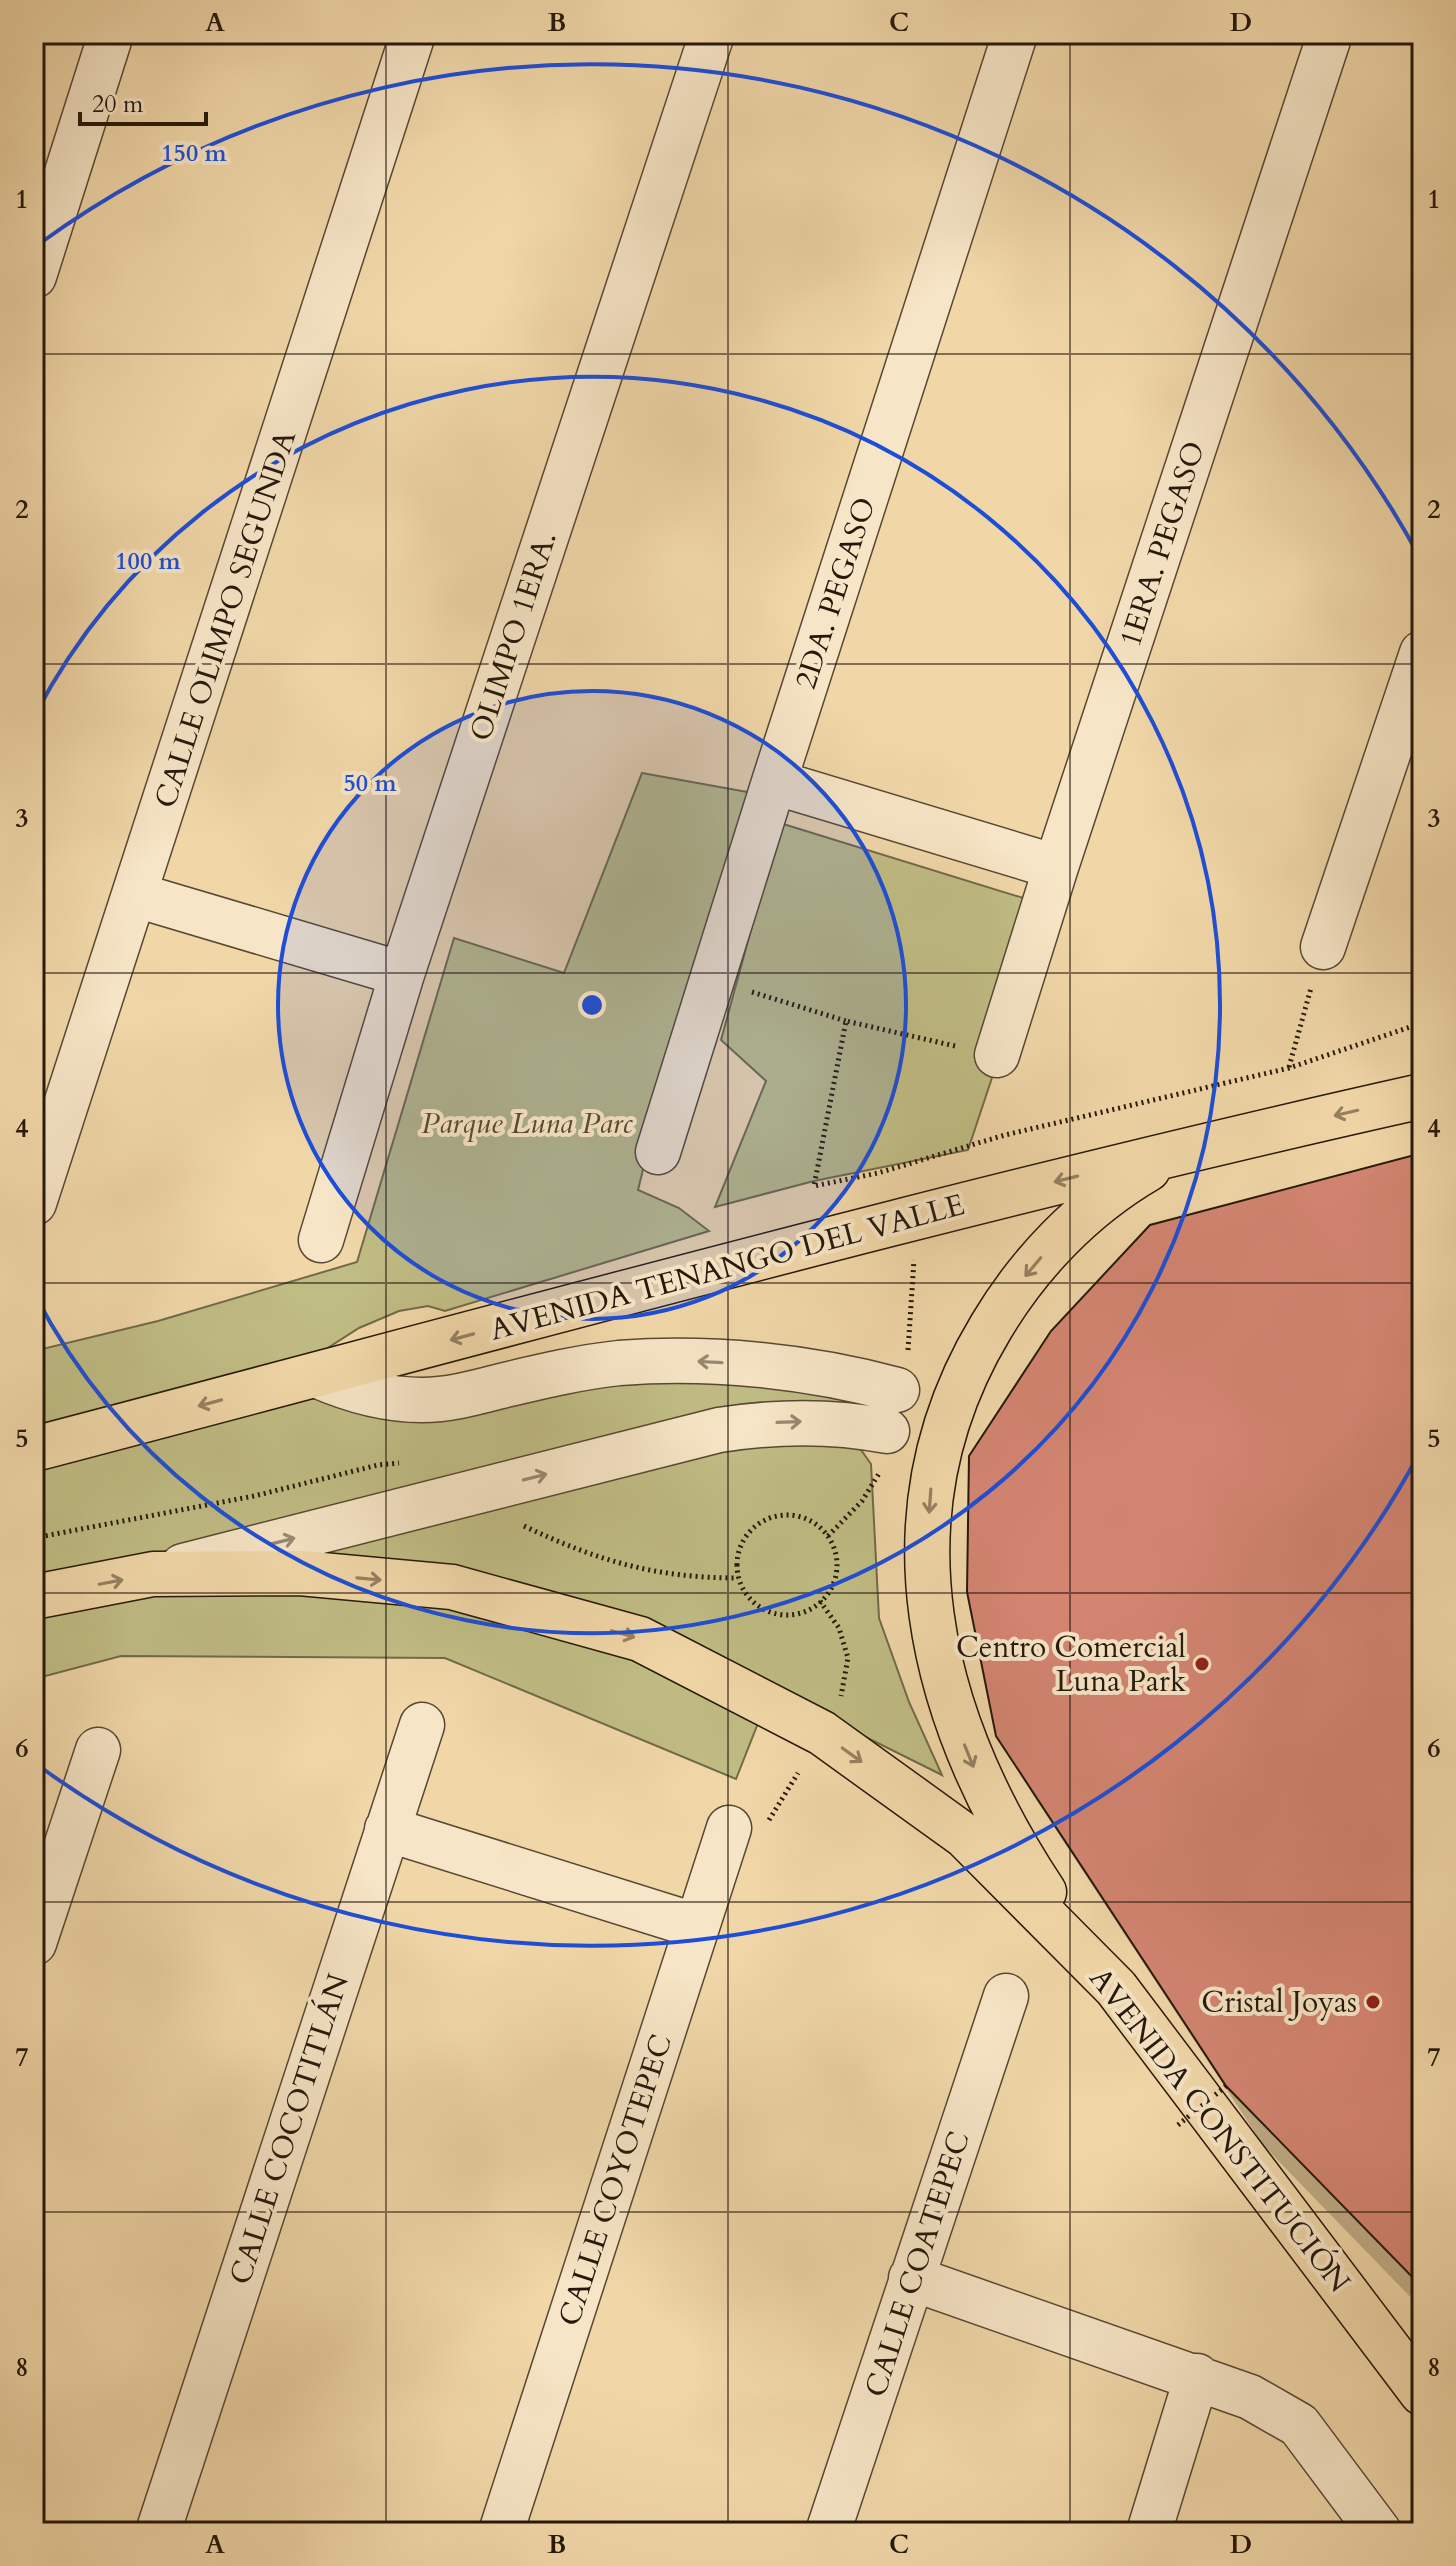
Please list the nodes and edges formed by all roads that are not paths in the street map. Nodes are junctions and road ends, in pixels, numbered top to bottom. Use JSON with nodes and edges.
{"nodes":[{"id":1,"x":111,"y":34,"type":"edge"},
{"id":2,"x":413,"y":34,"type":"edge"},
{"id":3,"x":712,"y":34,"type":"edge"},
{"id":4,"x":1015,"y":34,"type":"edge"},
{"id":5,"x":1330,"y":34,"type":"edge"},
{"id":6,"x":35,"y":269,"type":"edge"},
{"id":7,"x":1420,"y":663,"type":"edge"},
{"id":8,"x":774,"y":782,"type":"junction"},
{"id":9,"x":1056,"y":867,"type":"junction"},
{"id":10,"x":136,"y":895,"type":"junction"},
{"id":11,"x":1323,"y":947,"type":"road end"},
{"id":12,"x":402,"y":974,"type":"junction"},
{"id":13,"x":997,"y":1055,"type":"road end"},
{"id":14,"x":1422,"y":1096,"type":"edge"},
{"id":15,"x":1181,"y":1150,"type":"junction"},
{"id":16,"x":658,"y":1152,"type":"dead end"},
{"id":17,"x":34,"y":1203,"type":"edge"},
{"id":18,"x":321,"y":1240,"type":"dead end"},
{"id":19,"x":316,"y":1375,"type":"junction"},
{"id":20,"x":34,"y":1449,"type":"edge"},
{"id":21,"x":153,"y":1574,"type":"junction"},
{"id":22,"x":34,"y":1597,"type":"edge"},
{"id":23,"x":422,"y":1725,"type":"dead end"},
{"id":24,"x":98,"y":1750,"type":"dead end"},
{"id":25,"x":729,"y":1828,"type":"dead end"},
{"id":26,"x":387,"y":1829,"type":"junction"},
{"id":27,"x":697,"y":1926,"type":"junction"},
{"id":28,"x":34,"y":1943,"type":"edge"},
{"id":29,"x":1116,"y":1988,"type":"junction"},
{"id":30,"x":1006,"y":1996,"type":"dead end"},
{"id":31,"x":911,"y":2278,"type":"junction"},
{"id":32,"x":1197,"y":2376,"type":"junction"},
{"id":33,"x":1422,"y":2393,"type":"edge"},
{"id":34,"x":158,"y":2532,"type":"edge"},
{"id":35,"x":501,"y":2532,"type":"edge"},
{"id":36,"x":828,"y":2532,"type":"edge"},
{"id":37,"x":1149,"y":2532,"type":"edge"},
{"id":38,"x":1379,"y":2532,"type":"edge"}],
"edges":[{"from":1,"to":6,"type":"street"},
{"from":2,"to":10,"type":"street","name":"CALLE OLIMPO SEGUNDA"},
{"from":3,"to":12,"type":"street","name":"OLIMPO 1ERA."},
{"from":4,"to":8,"type":"street","name":"2DA. PEGASO"},
{"from":5,"to":9,"type":"street","name":"1ERA. PEGASO"},
{"from":7,"to":11,"type":"street"},
{"from":8,"to":9,"type":"street"},
{"from":8,"to":16,"type":"street","name":"2DA. PEGASO"},
{"from":9,"to":13,"type":"street","name":"1ERA. PEGASO"},
{"from":10,"to":12,"type":"street"},
{"from":10,"to":17,"type":"street","name":"CALLE OLIMPO SEGUNDA"},
{"from":12,"to":18,"type":"street","name":"OLIMPO 1ERA."},
{"from":14,"to":15,"type":"main road","name":"AVENIDA TENANGO DEL VALLE","one_way":true},
{"from":15,"to":19,"type":"main road","name":"AVENIDA TENANGO DEL VALLE","one_way":true},
{"from":15,"to":29,"type":"main road","one_way":true},
{"from":19,"to":20,"type":"main road","name":"AVENIDA TENANGO DEL VALLE","one_way":true},
{"from":21,"to":19,"type":"street","one_way":true},
{"from":22,"to":21,"type":"main road","name":"AVENIDA CONSTITUCIÓN","one_way":true},
{"from":21,"to":29,"type":"main road","name":"AVENIDA CONSTITUCIÓN","one_way":true},
{"from":23,"to":26,"type":"street","name":"CALLE COCOTITLÁN"},
{"from":24,"to":28,"type":"street"},
{"from":25,"to":27,"type":"street","name":"CALLE COYOTEPEC"},
{"from":26,"to":27,"type":"street"},
{"from":26,"to":34,"type":"street","name":"CALLE COCOTITLÁN"},
{"from":27,"to":35,"type":"street","name":"CALLE COYOTEPEC"},
{"from":29,"to":33,"type":"main road","name":"AVENIDA CONSTITUCIÓN"},
{"from":30,"to":31,"type":"street","name":"CALLE COATEPEC"},
{"from":31,"to":32,"type":"street"},
{"from":31,"to":36,"type":"street","name":"CALLE COATEPEC"},
{"from":32,"to":37,"type":"street"},
{"from":32,"to":38,"type":"street"}]}
